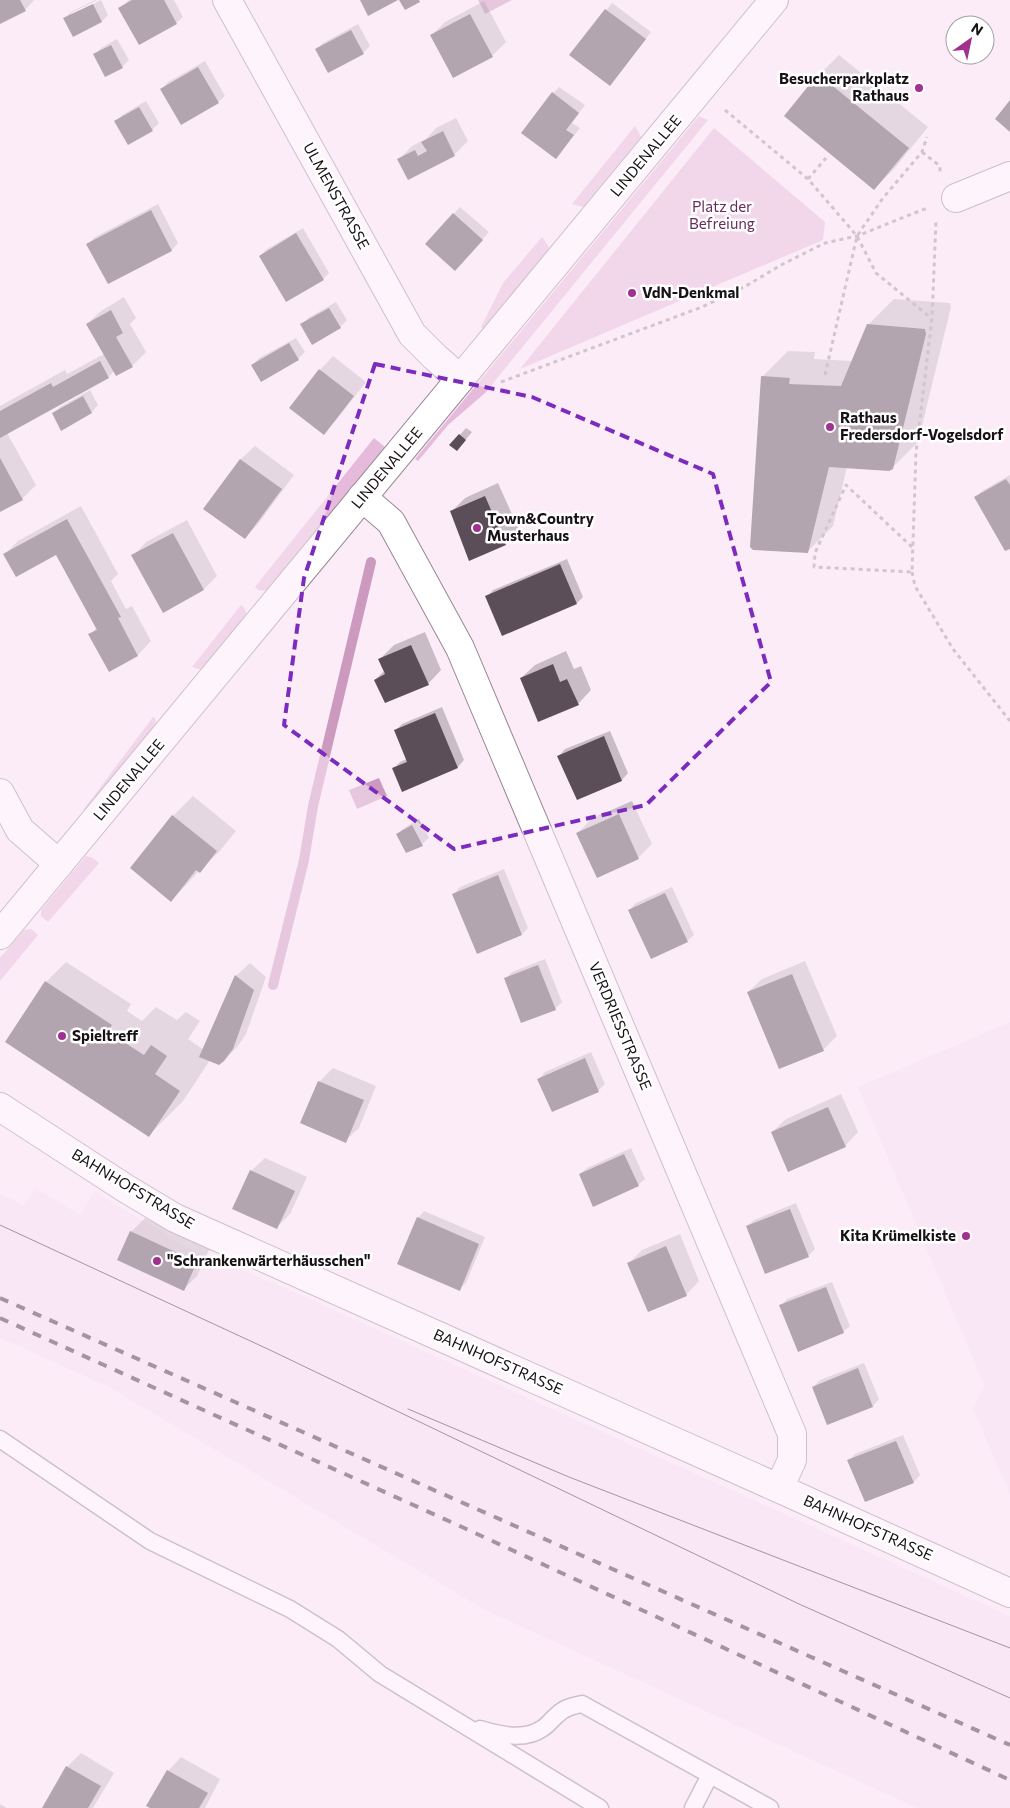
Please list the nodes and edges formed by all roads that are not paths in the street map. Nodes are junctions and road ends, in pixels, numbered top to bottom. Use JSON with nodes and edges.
{"nodes":[{"id":1,"x":227,"y":0,"type":"edge"},
{"id":2,"x":774,"y":0,"type":"edge"},
{"id":3,"x":1010,"y":176,"type":"edge"},
{"id":4,"x":946,"y":201,"type":"road end"},
{"id":5,"x":460,"y":379,"type":"junction"},
{"id":6,"x":362,"y":498,"type":"junction"},
{"id":7,"x":0,"y":793,"type":"edge"},
{"id":8,"x":59,"y":864,"type":"junction"},
{"id":9,"x":0,"y":935,"type":"edge"},
{"id":10,"x":0,"y":1107,"type":"edge"},
{"id":11,"x":0,"y":1439,"type":"edge"},
{"id":12,"x":779,"y":1488,"type":"junction"},
{"id":13,"x":1010,"y":1593,"type":"edge"},
{"id":14,"x":459,"y":1722,"type":"junction"},
{"id":15,"x":710,"y":1775,"type":"junction"},
{"id":16,"x":600,"y":1808,"type":"edge"},
{"id":17,"x":693,"y":1808,"type":"edge"},
{"id":18,"x":770,"y":1808,"type":"edge"}],
"edges":[{"from":1,"to":5,"type":"street","name":"ULMENSTRASSE"},
{"from":2,"to":5,"type":"street","name":"LINDENALLEE"},
{"from":3,"to":4,"type":"street"},
{"from":5,"to":6,"type":"street","name":"LINDENALLEE"},
{"from":6,"to":8,"type":"street","name":"LINDENALLEE"},
{"from":6,"to":12,"type":"street","name":"VERDRIESSTRASSE"},
{"from":7,"to":8,"type":"street"},
{"from":8,"to":9,"type":"street","name":"LINDENALLEE"},
{"from":10,"to":12,"type":"street","name":"BAHNHOFSTRASSE"},
{"from":11,"to":14,"type":"lane"},
{"from":12,"to":13,"type":"street","name":"BAHNHOFSTRASSE"},
{"from":14,"to":15,"type":"lane"},
{"from":14,"to":16,"type":"lane"},
{"from":15,"to":17,"type":"lane"},
{"from":15,"to":18,"type":"lane"}]}
